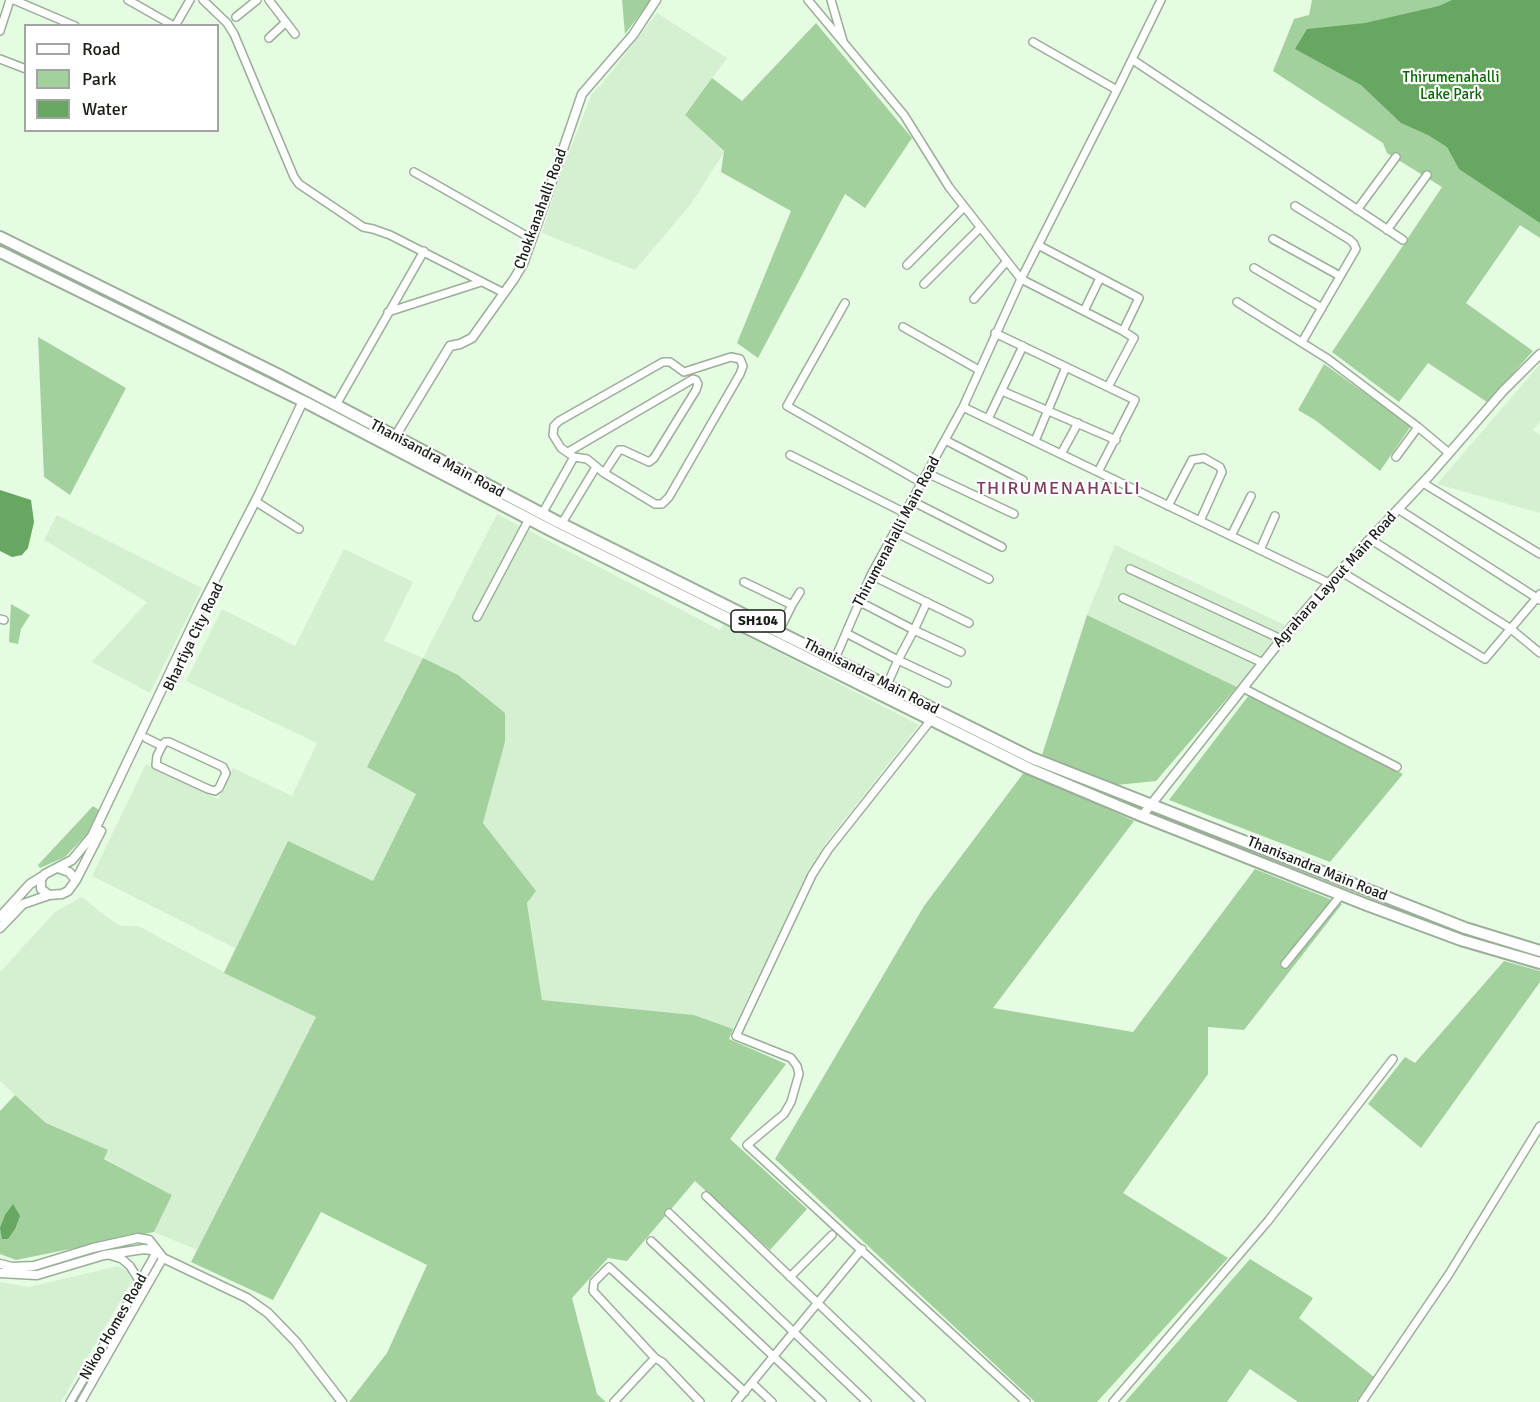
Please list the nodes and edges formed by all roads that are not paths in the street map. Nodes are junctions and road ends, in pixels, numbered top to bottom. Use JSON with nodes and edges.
{"nodes":[{"id":1,"x":12,"y":0,"type":"edge"},
{"id":2,"x":128,"y":0,"type":"edge"},
{"id":3,"x":190,"y":0,"type":"edge"},
{"id":4,"x":203,"y":0,"type":"edge"},
{"id":5,"x":257,"y":0,"type":"edge"},
{"id":6,"x":269,"y":0,"type":"edge"},
{"id":7,"x":656,"y":0,"type":"edge"},
{"id":8,"x":808,"y":0,"type":"edge"},
{"id":9,"x":831,"y":0,"type":"edge"},
{"id":10,"x":1161,"y":0,"type":"edge"},
{"id":11,"x":236,"y":16,"type":"dead end"},
{"id":12,"x":286,"y":22,"type":"junction"},
{"id":13,"x":70,"y":24,"type":"edge"},
{"id":14,"x":170,"y":24,"type":"edge"},
{"id":15,"x":175,"y":24,"type":"edge"},
{"id":16,"x":0,"y":31,"type":"edge"},
{"id":17,"x":295,"y":34,"type":"dead end"},
{"id":18,"x":269,"y":38,"type":"dead end"},
{"id":19,"x":1033,"y":42,"type":"dead end"},
{"id":20,"x":844,"y":43,"type":"junction"},
{"id":21,"x":0,"y":59,"type":"edge"},
{"id":22,"x":1132,"y":60,"type":"junction"},
{"id":23,"x":24,"y":68,"type":"edge"},
{"id":24,"x":1117,"y":90,"type":"junction"},
{"id":25,"x":1396,"y":157,"type":"dead end"},
{"id":26,"x":414,"y":172,"type":"dead end"},
{"id":27,"x":1427,"y":175,"type":"dead end"},
{"id":28,"x":1295,"y":206,"type":"dead end"},
{"id":29,"x":964,"y":207,"type":"junction"},
{"id":30,"x":1357,"y":210,"type":"junction"},
{"id":31,"x":980,"y":228,"type":"junction"},
{"id":32,"x":1387,"y":230,"type":"junction"},
{"id":33,"x":0,"y":237,"type":"edge"},
{"id":34,"x":532,"y":239,"type":"junction"},
{"id":35,"x":1273,"y":239,"type":"dead end"},
{"id":36,"x":1403,"y":240,"type":"dead end"},
{"id":37,"x":1038,"y":246,"type":"junction"},
{"id":38,"x":424,"y":251,"type":"junction"},
{"id":39,"x":0,"y":252,"type":"edge"},
{"id":40,"x":1006,"y":261,"type":"junction"},
{"id":41,"x":907,"y":265,"type":"dead end"},
{"id":42,"x":1254,"y":268,"type":"dead end"},
{"id":43,"x":1340,"y":276,"type":"junction"},
{"id":44,"x":1100,"y":278,"type":"junction"},
{"id":45,"x":1021,"y":279,"type":"junction"},
{"id":46,"x":481,"y":282,"type":"junction"},
{"id":47,"x":924,"y":284,"type":"dead end"},
{"id":48,"x":504,"y":293,"type":"junction"},
{"id":49,"x":974,"y":299,"type":"dead end"},
{"id":50,"x":1237,"y":302,"type":"dead end"},
{"id":51,"x":845,"y":303,"type":"dead end"},
{"id":52,"x":1322,"y":308,"type":"junction"},
{"id":53,"x":1084,"y":311,"type":"junction"},
{"id":54,"x":388,"y":312,"type":"junction"},
{"id":55,"x":903,"y":327,"type":"dead end"},
{"id":56,"x":1123,"y":331,"type":"junction"},
{"id":57,"x":995,"y":333,"type":"junction"},
{"id":58,"x":1302,"y":342,"type":"junction"},
{"id":59,"x":1023,"y":346,"type":"junction"},
{"id":60,"x":1540,"y":354,"type":"edge"},
{"id":61,"x":1066,"y":367,"type":"junction"},
{"id":62,"x":979,"y":370,"type":"junction"},
{"id":63,"x":1108,"y":387,"type":"junction"},
{"id":64,"x":1002,"y":391,"type":"junction"},
{"id":65,"x":308,"y":397,"type":"junction"},
{"id":66,"x":336,"y":405,"type":"junction"},
{"id":67,"x":963,"y":407,"type":"junction"},
{"id":68,"x":1048,"y":410,"type":"junction"},
{"id":69,"x":988,"y":419,"type":"junction"},
{"id":70,"x":1078,"y":423,"type":"junction"},
{"id":71,"x":1418,"y":427,"type":"junction"},
{"id":72,"x":945,"y":440,"type":"junction"},
{"id":73,"x":1116,"y":440,"type":"junction"},
{"id":74,"x":1035,"y":441,"type":"junction"},
{"id":75,"x":392,"y":442,"type":"junction"},
{"id":76,"x":1449,"y":453,"type":"junction"},
{"id":77,"x":1060,"y":454,"type":"junction"},
{"id":78,"x":571,"y":455,"type":"junction"},
{"id":79,"x":790,"y":455,"type":"dead end"},
{"id":80,"x":1396,"y":457,"type":"dead end"},
{"id":81,"x":596,"y":467,"type":"junction"},
{"id":82,"x":1098,"y":472,"type":"junction"},
{"id":83,"x":604,"y":473,"type":"junction"},
{"id":84,"x":927,"y":473,"type":"junction"},
{"id":85,"x":1023,"y":480,"type":"dead end"},
{"id":86,"x":922,"y":483,"type":"junction"},
{"id":87,"x":1422,"y":483,"type":"junction"},
{"id":88,"x":1251,"y":496,"type":"dead end"},
{"id":89,"x":912,"y":501,"type":"junction"},
{"id":90,"x":258,"y":503,"type":"junction"},
{"id":91,"x":1168,"y":506,"type":"junction"},
{"id":92,"x":1398,"y":508,"type":"junction"},
{"id":93,"x":905,"y":513,"type":"junction"},
{"id":94,"x":543,"y":514,"type":"junction"},
{"id":95,"x":1014,"y":514,"type":"dead end"},
{"id":96,"x":1275,"y":516,"type":"dead end"},
{"id":97,"x":529,"y":519,"type":"junction"},
{"id":98,"x":1200,"y":521,"type":"junction"},
{"id":99,"x":562,"y":523,"type":"junction"},
{"id":100,"x":299,"y":529,"type":"dead end"},
{"id":101,"x":895,"y":532,"type":"junction"},
{"id":102,"x":240,"y":536,"type":"junction"},
{"id":103,"x":1231,"y":536,"type":"junction"},
{"id":104,"x":1370,"y":539,"type":"junction"},
{"id":105,"x":1002,"y":547,"type":"dead end"},
{"id":106,"x":1260,"y":550,"type":"junction"},
{"id":107,"x":1540,"y":554,"type":"edge"},
{"id":108,"x":1130,"y":569,"type":"dead end"},
{"id":109,"x":1340,"y":571,"type":"junction"},
{"id":110,"x":871,"y":575,"type":"junction"},
{"id":111,"x":989,"y":579,"type":"dead end"},
{"id":112,"x":744,"y":582,"type":"dead end"},
{"id":113,"x":1329,"y":583,"type":"junction"},
{"id":114,"x":800,"y":592,"type":"dead end"},
{"id":115,"x":1123,"y":598,"type":"dead end"},
{"id":116,"x":1539,"y":598,"type":"edge"},
{"id":117,"x":860,"y":602,"type":"junction"},
{"id":118,"x":927,"y":602,"type":"junction"},
{"id":119,"x":792,"y":605,"type":"junction"},
{"id":120,"x":203,"y":610,"type":"junction"},
{"id":121,"x":477,"y":617,"type":"dead end"},
{"id":122,"x":969,"y":623,"type":"dead end"},
{"id":123,"x":1511,"y":628,"type":"junction"},
{"id":124,"x":914,"y":630,"type":"junction"},
{"id":125,"x":779,"y":631,"type":"junction"},
{"id":126,"x":846,"y":633,"type":"junction"},
{"id":127,"x":1281,"y":639,"type":"junction"},
{"id":128,"x":961,"y":652,"type":"dead end"},
{"id":129,"x":1540,"y":653,"type":"edge"},
{"id":130,"x":898,"y":660,"type":"junction"},
{"id":131,"x":1263,"y":663,"type":"junction"},
{"id":132,"x":832,"y":664,"type":"junction"},
{"id":133,"x":947,"y":683,"type":"dead end"},
{"id":134,"x":887,"y":686,"type":"junction"},
{"id":135,"x":1243,"y":688,"type":"junction"},
{"id":136,"x":932,"y":720,"type":"junction"},
{"id":137,"x":146,"y":738,"type":"junction"},
{"id":138,"x":162,"y":746,"type":"junction"},
{"id":139,"x":1397,"y":767,"type":"dead end"},
{"id":140,"x":1151,"y":806,"type":"junction"},
{"id":141,"x":1142,"y":816,"type":"junction"},
{"id":142,"x":58,"y":868,"type":"junction"},
{"id":143,"x":45,"y":874,"type":"junction"},
{"id":144,"x":76,"y":880,"type":"junction"},
{"id":145,"x":1341,"y":895,"type":"junction"},
{"id":146,"x":49,"y":896,"type":"junction"},
{"id":147,"x":0,"y":917,"type":"edge"},
{"id":148,"x":0,"y":928,"type":"edge"},
{"id":149,"x":1540,"y":951,"type":"edge"},
{"id":150,"x":1540,"y":963,"type":"edge"},
{"id":151,"x":1285,"y":964,"type":"dead end"},
{"id":152,"x":1394,"y":1059,"type":"dead end"},
{"id":153,"x":1540,"y":1126,"type":"edge"},
{"id":154,"x":706,"y":1196,"type":"dead end"},
{"id":155,"x":669,"y":1213,"type":"dead end"},
{"id":156,"x":832,"y":1235,"type":"dead end"},
{"id":157,"x":651,"y":1241,"type":"dead end"},
{"id":158,"x":862,"y":1249,"type":"junction"},
{"id":159,"x":156,"y":1251,"type":"junction"},
{"id":160,"x":106,"y":1255,"type":"junction"},
{"id":161,"x":163,"y":1258,"type":"junction"},
{"id":162,"x":0,"y":1264,"type":"edge"},
{"id":163,"x":0,"y":1273,"type":"edge"},
{"id":164,"x":790,"y":1277,"type":"junction"},
{"id":165,"x":140,"y":1282,"type":"junction"},
{"id":166,"x":818,"y":1303,"type":"junction"},
{"id":167,"x":794,"y":1332,"type":"junction"},
{"id":168,"x":774,"y":1356,"type":"junction"},
{"id":169,"x":655,"y":1358,"type":"junction"},
{"id":170,"x":96,"y":1359,"type":"junction"},
{"id":171,"x":103,"y":1364,"type":"junction"},
{"id":172,"x":752,"y":1383,"type":"junction"},
{"id":173,"x":745,"y":1392,"type":"junction"},
{"id":174,"x":817,"y":1400,"type":"edge"},
{"id":175,"x":70,"y":1402,"type":"edge"},
{"id":176,"x":81,"y":1402,"type":"edge"},
{"id":177,"x":342,"y":1402,"type":"edge"},
{"id":178,"x":614,"y":1402,"type":"edge"},
{"id":179,"x":700,"y":1402,"type":"edge"},
{"id":180,"x":736,"y":1402,"type":"edge"},
{"id":181,"x":772,"y":1402,"type":"edge"},
{"id":182,"x":867,"y":1402,"type":"edge"},
{"id":183,"x":921,"y":1402,"type":"edge"},
{"id":184,"x":1026,"y":1402,"type":"edge"},
{"id":185,"x":1113,"y":1402,"type":"edge"},
{"id":186,"x":1362,"y":1402,"type":"edge"}],
"edges":[{"from":1,"to":13,"type":"street"},
{"from":1,"to":16,"type":"street"},
{"from":2,"to":14,"type":"street"},
{"from":3,"to":15,"type":"street"},
{"from":4,"to":38,"type":"street"},
{"from":5,"to":11,"type":"street"},
{"from":6,"to":12,"type":"street"},
{"from":7,"to":34,"type":"street","name":"Chokkanahalli Road"},
{"from":8,"to":20,"type":"street"},
{"from":9,"to":20,"type":"street"},
{"from":10,"to":22,"type":"street","name":"Thirumenahalli Main Road"},
{"from":12,"to":17,"type":"street"},
{"from":12,"to":18,"type":"street"},
{"from":19,"to":24,"type":"street"},
{"from":20,"to":29,"type":"street"},
{"from":21,"to":23,"type":"street"},
{"from":22,"to":24,"type":"street","name":"Thirumenahalli Main Road"},
{"from":22,"to":30,"type":"street"},
{"from":24,"to":37,"type":"street","name":"Thirumenahalli Main Road"},
{"from":25,"to":30,"type":"street"},
{"from":26,"to":34,"type":"street"},
{"from":27,"to":32,"type":"street"},
{"from":28,"to":43,"type":"street"},
{"from":29,"to":31,"type":"street"},
{"from":29,"to":41,"type":"street"},
{"from":30,"to":32,"type":"street"},
{"from":31,"to":40,"type":"street"},
{"from":31,"to":47,"type":"street"},
{"from":32,"to":36,"type":"street"},
{"from":33,"to":65,"type":"main road","name":"Thanisandra Main Road","number":"SH104"},
{"from":34,"to":48,"type":"street","name":"Chokkanahalli Road"},
{"from":35,"to":43,"type":"street"},
{"from":37,"to":44,"type":"street"},
{"from":37,"to":45,"type":"street","name":"Thirumenahalli Main Road"},
{"from":38,"to":46,"type":"street"},
{"from":38,"to":54,"type":"street"},
{"from":39,"to":65,"type":"main road","name":"Thanisandra Main Road","number":"SH104"},
{"from":40,"to":45,"type":"street"},
{"from":40,"to":49,"type":"street"},
{"from":42,"to":52,"type":"street"},
{"from":43,"to":52,"type":"street"},
{"from":44,"to":53,"type":"street"},
{"from":44,"to":56,"type":"street"},
{"from":45,"to":53,"type":"street"},
{"from":45,"to":57,"type":"street","name":"Thirumenahalli Main Road"},
{"from":46,"to":48,"type":"street"},
{"from":46,"to":54,"type":"street"},
{"from":48,"to":75,"type":"street","name":"Chokkanahalli Road"},
{"from":50,"to":58,"type":"street"},
{"from":51,"to":86,"type":"street"},
{"from":52,"to":58,"type":"street"},
{"from":53,"to":56,"type":"street"},
{"from":54,"to":66,"type":"street"},
{"from":55,"to":62,"type":"street"},
{"from":56,"to":63,"type":"street"},
{"from":57,"to":59,"type":"street"},
{"from":57,"to":62,"type":"street","name":"Thirumenahalli Main Road"},
{"from":58,"to":71,"type":"street"},
{"from":59,"to":61,"type":"street"},
{"from":59,"to":64,"type":"street"},
{"from":60,"to":76,"type":"street","name":"Agrahara Layout Main Road"},
{"from":61,"to":63,"type":"street"},
{"from":61,"to":68,"type":"street"},
{"from":62,"to":67,"type":"street","name":"Thirumenahalli Main Road"},
{"from":63,"to":73,"type":"street"},
{"from":64,"to":68,"type":"street"},
{"from":64,"to":69,"type":"street"},
{"from":65,"to":66,"type":"main road","name":"Thanisandra Main Road","number":"SH104"},
{"from":65,"to":75,"type":"main road","name":"Thanisandra Main Road","number":"SH104"},
{"from":65,"to":90,"type":"street","name":"Bhartiya City Road"},
{"from":65,"to":102,"type":"street","name":"Bhartiya City Road"},
{"from":66,"to":75,"type":"main road","name":"Thanisandra Main Road","number":"SH104"},
{"from":67,"to":69,"type":"street"},
{"from":67,"to":72,"type":"street","name":"Thirumenahalli Main Road"},
{"from":68,"to":70,"type":"street"},
{"from":68,"to":74,"type":"street"},
{"from":69,"to":74,"type":"street"},
{"from":70,"to":73,"type":"street"},
{"from":70,"to":77,"type":"street"},
{"from":71,"to":76,"type":"street"},
{"from":71,"to":80,"type":"street"},
{"from":72,"to":84,"type":"street","name":"Thirumenahalli Main Road"},
{"from":72,"to":85,"type":"street"},
{"from":73,"to":82,"type":"street"},
{"from":74,"to":77,"type":"street"},
{"from":75,"to":94,"type":"main road","name":"Thanisandra Main Road","number":"SH104"},
{"from":75,"to":97,"type":"main road","name":"Thanisandra Main Road","number":"SH104"},
{"from":76,"to":87,"type":"street","name":"Agrahara Layout Main Road"},
{"from":77,"to":82,"type":"street"},
{"from":78,"to":81,"type":"street"},
{"from":78,"to":83,"type":"street"},
{"from":78,"to":83,"type":"street"},
{"from":78,"to":94,"type":"street"},
{"from":79,"to":93,"type":"street"},
{"from":81,"to":83,"type":"street"},
{"from":81,"to":99,"type":"street"},
{"from":82,"to":91,"type":"street"},
{"from":84,"to":86,"type":"street","name":"Thirumenahalli Main Road"},
{"from":84,"to":95,"type":"street"},
{"from":86,"to":89,"type":"street","name":"Thirumenahalli Main Road"},
{"from":87,"to":92,"type":"street","name":"Agrahara Layout Main Road"},
{"from":87,"to":107,"type":"street"},
{"from":88,"to":103,"type":"street"},
{"from":89,"to":93,"type":"street","name":"Thirumenahalli Main Road"},
{"from":89,"to":105,"type":"street"},
{"from":90,"to":100,"type":"street"},
{"from":90,"to":102,"type":"street","name":"Bhartiya City Road"},
{"from":91,"to":98,"type":"street"},
{"from":91,"to":98,"type":"street"},
{"from":92,"to":104,"type":"street","name":"Agrahara Layout Main Road"},
{"from":92,"to":116,"type":"street"},
{"from":93,"to":101,"type":"street","name":"Thirumenahalli Main Road"},
{"from":94,"to":99,"type":"main road","name":"Thanisandra Main Road","number":"SH104"},
{"from":96,"to":106,"type":"street"},
{"from":97,"to":121,"type":"street"},
{"from":97,"to":132,"type":"main road","name":"Thanisandra Main Road","number":"SH104"},
{"from":98,"to":103,"type":"street"},
{"from":99,"to":125,"type":"main road","name":"Thanisandra Main Road","number":"SH104"},
{"from":101,"to":110,"type":"street","name":"Thirumenahalli Main Road"},
{"from":101,"to":111,"type":"street"},
{"from":102,"to":120,"type":"street","name":"Bhartiya City Road"},
{"from":103,"to":106,"type":"street"},
{"from":104,"to":109,"type":"street","name":"Agrahara Layout Main Road"},
{"from":104,"to":123,"type":"street"},
{"from":106,"to":113,"type":"street"},
{"from":108,"to":127,"type":"street"},
{"from":109,"to":113,"type":"street","name":"Agrahara Layout Main Road"},
{"from":109,"to":123,"type":"street"},
{"from":110,"to":117,"type":"street","name":"Thirumenahalli Main Road"},
{"from":110,"to":118,"type":"street"},
{"from":112,"to":119,"type":"street"},
{"from":113,"to":127,"type":"street","name":"Agrahara Layout Main Road"},
{"from":114,"to":119,"type":"street"},
{"from":115,"to":131,"type":"street"},
{"from":116,"to":123,"type":"street"},
{"from":117,"to":124,"type":"street"},
{"from":117,"to":126,"type":"street","name":"Thirumenahalli Main Road"},
{"from":118,"to":122,"type":"street"},
{"from":118,"to":124,"type":"street"},
{"from":119,"to":125,"type":"street"},
{"from":120,"to":137,"type":"street","name":"Bhartiya City Road"},
{"from":120,"to":142,"type":"street","name":"Bhartiya City Road"},
{"from":123,"to":129,"type":"street"},
{"from":124,"to":128,"type":"street"},
{"from":124,"to":130,"type":"street"},
{"from":125,"to":132,"type":"main road","name":"Thanisandra Main Road","number":"SH104"},
{"from":126,"to":130,"type":"street"},
{"from":126,"to":132,"type":"street","name":"Thirumenahalli Main Road"},
{"from":127,"to":131,"type":"street","name":"Agrahara Layout Main Road"},
{"from":130,"to":133,"type":"street"},
{"from":130,"to":134,"type":"street"},
{"from":131,"to":135,"type":"street","name":"Agrahara Layout Main Road"},
{"from":132,"to":134,"type":"main road","name":"Thanisandra Main Road","number":"SH104"},
{"from":132,"to":136,"type":"main road","name":"Thanisandra Main Road","number":"SH104"},
{"from":134,"to":140,"type":"main road","name":"Thanisandra Main Road","number":"SH104"},
{"from":135,"to":139,"type":"street"},
{"from":135,"to":140,"type":"street","name":"Agrahara Layout Main Road"},
{"from":136,"to":141,"type":"main road","name":"Thanisandra Main Road","number":"SH104"},
{"from":136,"to":158,"type":"street"},
{"from":137,"to":138,"type":"street"},
{"from":137,"to":144,"type":"street","name":"Bhartiya City Road"},
{"from":138,"to":138,"type":"street"},
{"from":140,"to":141,"type":"street","name":"Agrahara Layout Main Road"},
{"from":140,"to":149,"type":"main road","name":"Thanisandra Main Road","number":"SH104"},
{"from":141,"to":145,"type":"main road","name":"Thanisandra Main Road","number":"SH104"},
{"from":142,"to":143,"type":"street","name":"Bhartiya City Road"},
{"from":142,"to":144,"type":"street"},
{"from":143,"to":146,"type":"street"},
{"from":143,"to":147,"type":"street","name":"Bhartiya City Road"},
{"from":144,"to":146,"type":"street"},
{"from":145,"to":150,"type":"main road","name":"Thanisandra Main Road","number":"SH104"},
{"from":145,"to":151,"type":"street"},
{"from":146,"to":148,"type":"street"},
{"from":152,"to":185,"type":"street"},
{"from":153,"to":186,"type":"street"},
{"from":154,"to":164,"type":"street"},
{"from":155,"to":167,"type":"street"},
{"from":156,"to":164,"type":"street"},
{"from":157,"to":168,"type":"street"},
{"from":158,"to":166,"type":"street"},
{"from":158,"to":184,"type":"street"},
{"from":159,"to":160,"type":"street","name":"Nikoo Homes Road"},
{"from":159,"to":161,"type":"street"},
{"from":159,"to":162,"type":"street"},
{"from":159,"to":165,"type":"street","name":"Nikoo Homes Road"},
{"from":160,"to":163,"type":"street","name":"Nikoo Homes Road"},
{"from":160,"to":165,"type":"street"},
{"from":161,"to":171,"type":"street","name":"Nikoo Homes Road"},
{"from":161,"to":177,"type":"street"},
{"from":164,"to":166,"type":"street"},
{"from":165,"to":170,"type":"street","name":"Nikoo Homes Road"},
{"from":166,"to":167,"type":"street"},
{"from":166,"to":183,"type":"street"},
{"from":167,"to":168,"type":"street"},
{"from":167,"to":182,"type":"street"},
{"from":168,"to":172,"type":"street"},
{"from":168,"to":174,"type":"street"},
{"from":169,"to":173,"type":"street"},
{"from":169,"to":178,"type":"street"},
{"from":169,"to":179,"type":"street"},
{"from":170,"to":171,"type":"street"},
{"from":170,"to":175,"type":"street","name":"Nikoo Homes Road"},
{"from":171,"to":176,"type":"street","name":"Nikoo Homes Road"},
{"from":172,"to":173,"type":"street"},
{"from":172,"to":181,"type":"street"},
{"from":173,"to":180,"type":"street"}]}
